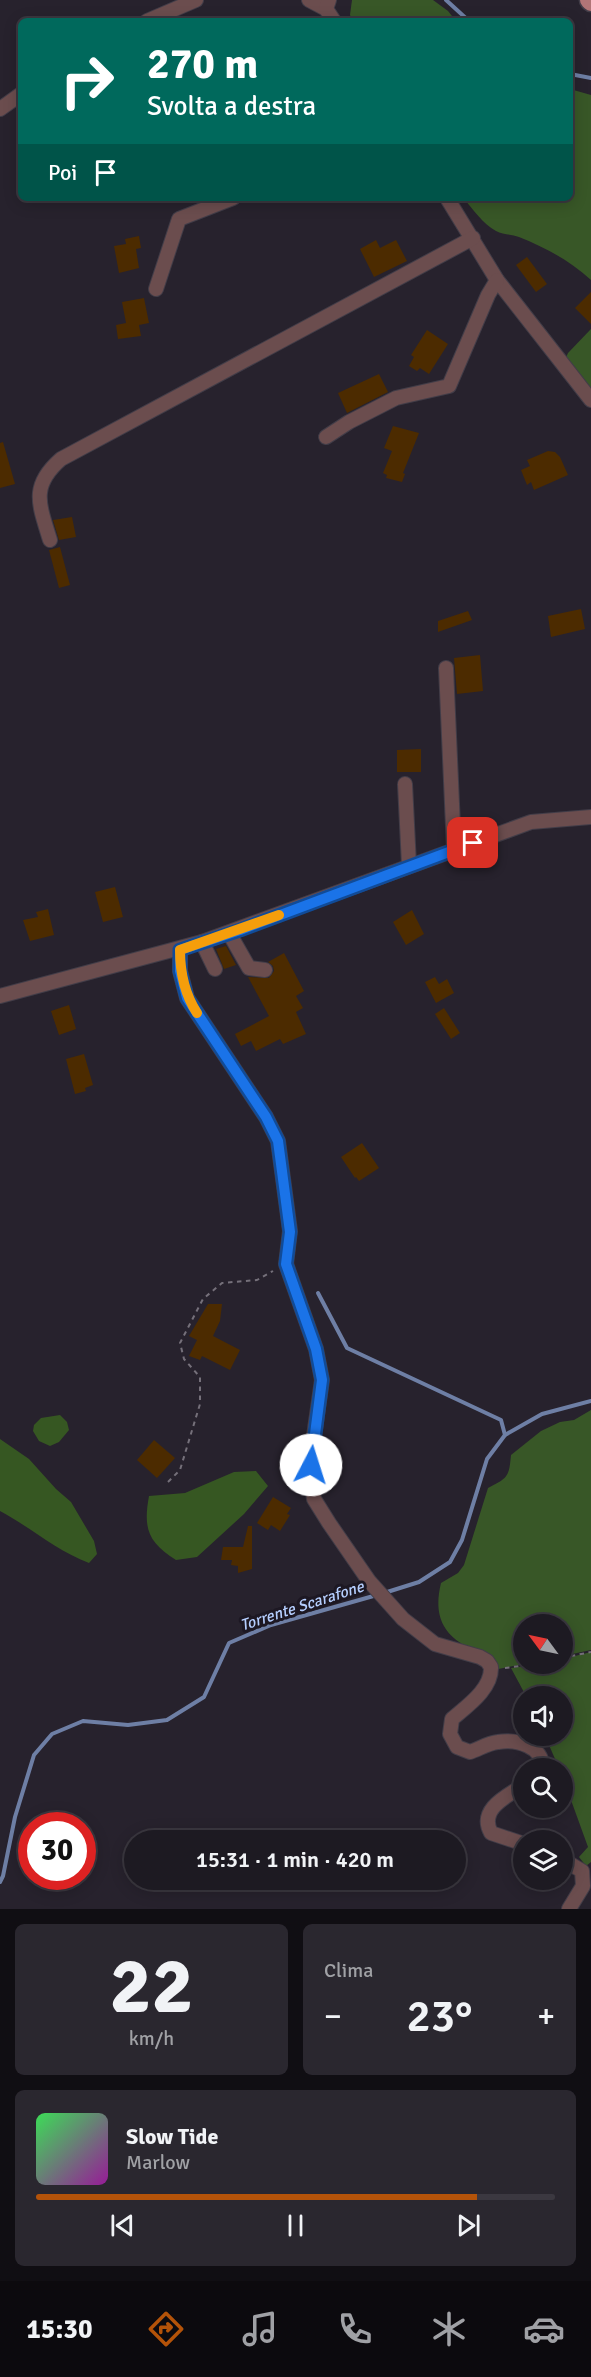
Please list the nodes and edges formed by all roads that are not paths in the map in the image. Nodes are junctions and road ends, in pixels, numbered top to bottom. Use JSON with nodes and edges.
{"nodes":[{"id":1,"x":196,"y":0,"type":"edge"},
{"id":2,"x":309,"y":0,"type":"edge"},
{"id":3,"x":327,"y":4,"type":"edge"},
{"id":4,"x":154,"y":18,"type":"edge"},
{"id":5,"x":333,"y":18,"type":"edge"},
{"id":6,"x":18,"y":96,"type":"edge"},
{"id":7,"x":0,"y":110,"type":"edge"},
{"id":8,"x":224,"y":201,"type":"edge"},
{"id":9,"x":449,"y":201,"type":"edge"},
{"id":10,"x":473,"y":238,"type":"junction"},
{"id":11,"x":497,"y":280,"type":"junction"},
{"id":12,"x":156,"y":289,"type":"dead end"},
{"id":13,"x":591,"y":400,"type":"edge"},
{"id":14,"x":326,"y":437,"type":"dead end"},
{"id":15,"x":50,"y":540,"type":"dead end"},
{"id":16,"x":446,"y":668,"type":"dead end"},
{"id":17,"x":405,"y":784,"type":"dead end"},
{"id":18,"x":591,"y":817,"type":"edge"},
{"id":19,"x":454,"y":849,"type":"junction"},
{"id":20,"x":409,"y":865,"type":"junction"},
{"id":21,"x":229,"y":933,"type":"junction"},
{"id":22,"x":202,"y":942,"type":"junction"},
{"id":23,"x":180,"y":950,"type":"junction"},
{"id":24,"x":215,"y":969,"type":"dead end"},
{"id":25,"x":265,"y":970,"type":"dead end"},
{"id":26,"x":0,"y":996,"type":"edge"},
{"id":27,"x":540,"y":1758,"type":"edge"},
{"id":28,"x":513,"y":1792,"type":"edge"},
{"id":29,"x":513,"y":1840,"type":"edge"},
{"id":30,"x":573,"y":1866,"type":"edge"},
{"id":31,"x":569,"y":1909,"type":"edge"}],
"edges":[{"from":1,"to":4,"type":"street"},
{"from":2,"to":3,"type":"street"},
{"from":3,"to":5,"type":"street"},
{"from":6,"to":7,"type":"street"},
{"from":8,"to":12,"type":"street"},
{"from":9,"to":10,"type":"street"},
{"from":10,"to":11,"type":"street"},
{"from":10,"to":15,"type":"street"},
{"from":11,"to":13,"type":"street"},
{"from":11,"to":14,"type":"street"},
{"from":16,"to":19,"type":"street"},
{"from":17,"to":20,"type":"street"},
{"from":18,"to":19,"type":"street"},
{"from":19,"to":20,"type":"street"},
{"from":20,"to":21,"type":"street"},
{"from":21,"to":22,"type":"street"},
{"from":21,"to":25,"type":"street"},
{"from":22,"to":23,"type":"street"},
{"from":22,"to":24,"type":"street"},
{"from":23,"to":26,"type":"street"},
{"from":23,"to":27,"type":"street"},
{"from":28,"to":29,"type":"street"},
{"from":30,"to":31,"type":"street"}]}
